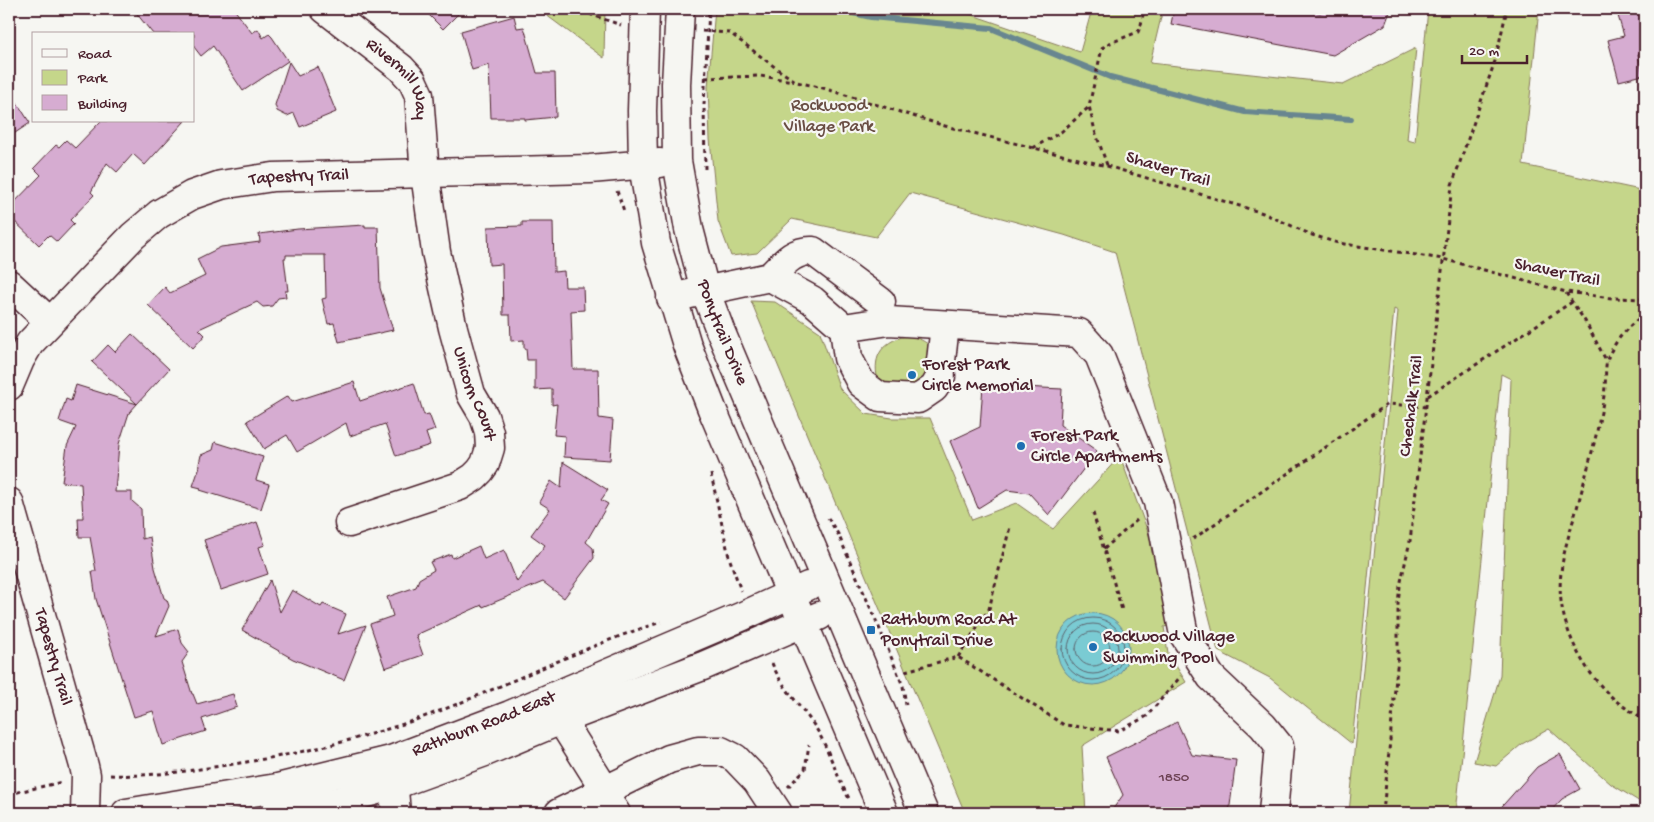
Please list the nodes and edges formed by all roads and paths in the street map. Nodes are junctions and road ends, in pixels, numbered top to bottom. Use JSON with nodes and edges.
{"nodes":[{"id":1,"x":325,"y":9,"type":"edge"},
{"id":2,"x":583,"y":9,"type":"edge"},
{"id":3,"x":680,"y":9,"type":"edge"},
{"id":4,"x":709,"y":9,"type":"edge"},
{"id":5,"x":1144,"y":9,"type":"edge"},
{"id":6,"x":1507,"y":9,"type":"edge"},
{"id":7,"x":636,"y":17,"type":"edge"},
{"id":8,"x":696,"y":30,"type":"dead end"},
{"id":9,"x":708,"y":31,"type":"junction"},
{"id":10,"x":705,"y":78,"type":"junction"},
{"id":11,"x":797,"y":82,"type":"junction"},
{"id":12,"x":1089,"y":106,"type":"junction"},
{"id":13,"x":1033,"y":148,"type":"junction"},
{"id":14,"x":677,"y":161,"type":"junction"},
{"id":15,"x":643,"y":165,"type":"junction"},
{"id":16,"x":1108,"y":166,"type":"junction"},
{"id":17,"x":705,"y":170,"type":"dead end"},
{"id":18,"x":425,"y":174,"type":"junction"},
{"id":19,"x":1443,"y":259,"type":"junction"},
{"id":20,"x":770,"y":276,"type":"junction"},
{"id":21,"x":9,"y":284,"type":"edge"},
{"id":22,"x":705,"y":290,"type":"junction"},
{"id":23,"x":1566,"y":292,"type":"junction"},
{"id":24,"x":672,"y":298,"type":"junction"},
{"id":25,"x":1645,"y":299,"type":"edge"},
{"id":26,"x":881,"y":302,"type":"dead end"},
{"id":27,"x":1572,"y":302,"type":"junction"},
{"id":28,"x":1645,"y":314,"type":"edge"},
{"id":29,"x":49,"y":322,"type":"junction"},
{"id":30,"x":945,"y":325,"type":"junction"},
{"id":31,"x":844,"y":328,"type":"junction"},
{"id":32,"x":1607,"y":362,"type":"junction"},
{"id":33,"x":9,"y":386,"type":"edge"},
{"id":34,"x":1428,"y":396,"type":"junction"},
{"id":35,"x":1426,"y":407,"type":"junction"},
{"id":36,"x":9,"y":502,"type":"edge"},
{"id":37,"x":1158,"y":502,"type":"junction"},
{"id":38,"x":1093,"y":513,"type":"dead end"},
{"id":39,"x":826,"y":515,"type":"dead end"},
{"id":40,"x":350,"y":523,"type":"dead end"},
{"id":41,"x":1010,"y":528,"type":"dead end"},
{"id":42,"x":1193,"y":539,"type":"dead end"},
{"id":43,"x":1104,"y":549,"type":"junction"},
{"id":44,"x":825,"y":578,"type":"junction"},
{"id":45,"x":748,"y":585,"type":"dead end"},
{"id":46,"x":734,"y":592,"type":"dead end"},
{"id":47,"x":790,"y":594,"type":"junction"},
{"id":48,"x":837,"y":608,"type":"junction"},
{"id":49,"x":1122,"y":610,"type":"dead end"},
{"id":50,"x":668,"y":620,"type":"dead end"},
{"id":51,"x":802,"y":623,"type":"junction"},
{"id":52,"x":958,"y":657,"type":"junction"},
{"id":53,"x":1198,"y":657,"type":"junction"},
{"id":54,"x":770,"y":660,"type":"dead end"},
{"id":55,"x":905,"y":671,"type":"dead end"},
{"id":56,"x":906,"y":706,"type":"dead end"},
{"id":57,"x":555,"y":710,"type":"junction"},
{"id":58,"x":1645,"y":720,"type":"edge"},
{"id":59,"x":809,"y":745,"type":"dead end"},
{"id":60,"x":392,"y":773,"type":"junction"},
{"id":61,"x":107,"y":775,"type":"dead end"},
{"id":62,"x":68,"y":781,"type":"dead end"},
{"id":63,"x":9,"y":794,"type":"edge"},
{"id":64,"x":610,"y":802,"type":"edge"},
{"id":65,"x":852,"y":804,"type":"dead end"},
{"id":66,"x":775,"y":808,"type":"edge"},
{"id":67,"x":85,"y":813,"type":"edge"},
{"id":68,"x":126,"y":813,"type":"edge"},
{"id":69,"x":274,"y":813,"type":"edge"},
{"id":70,"x":396,"y":813,"type":"edge"},
{"id":71,"x":559,"y":813,"type":"edge"},
{"id":72,"x":884,"y":813,"type":"edge"},
{"id":73,"x":924,"y":813,"type":"edge"},
{"id":74,"x":1273,"y":813,"type":"edge"},
{"id":75,"x":1383,"y":813,"type":"edge"}],
"edges":[{"from":1,"to":18,"type":"street","name":"Rivermill Way"},
{"from":2,"to":7,"type":"path"},
{"from":3,"to":14,"type":"street","name":"Ponytrail Drive"},
{"from":4,"to":9,"type":"path"},
{"from":5,"to":12,"type":"path"},
{"from":6,"to":19,"type":"path","name":"Chechalk Trail"},
{"from":7,"to":15,"type":"street","name":"Ponytrail Drive"},
{"from":8,"to":9,"type":"path","name":"Shaver Trail"},
{"from":9,"to":10,"type":"path"},
{"from":9,"to":11,"type":"path","name":"Shaver Trail"},
{"from":10,"to":11,"type":"path"},
{"from":10,"to":17,"type":"path"},
{"from":11,"to":13,"type":"path","name":"Shaver Trail"},
{"from":12,"to":13,"type":"path"},
{"from":12,"to":16,"type":"path"},
{"from":13,"to":16,"type":"path","name":"Shaver Trail"},
{"from":14,"to":15,"type":"street","name":"Tapestry Trail"},
{"from":14,"to":22,"type":"street","name":"Ponytrail Drive"},
{"from":15,"to":18,"type":"street","name":"Tapestry Trail"},
{"from":15,"to":24,"type":"street","name":"Ponytrail Drive"},
{"from":16,"to":19,"type":"path","name":"Shaver Trail"},
{"from":18,"to":29,"type":"street","name":"Tapestry Trail"},
{"from":18,"to":40,"type":"street","name":"Unicorn Court"},
{"from":19,"to":23,"type":"path","name":"Shaver Trail"},
{"from":19,"to":34,"type":"path","name":"Chechalk Trail"},
{"from":20,"to":22,"type":"street"},
{"from":20,"to":26,"type":"street"},
{"from":20,"to":31,"type":"street"},
{"from":21,"to":29,"type":"street"},
{"from":22,"to":24,"type":"street"},
{"from":22,"to":44,"type":"street","name":"Ponytrail Drive"},
{"from":23,"to":25,"type":"path","name":"Shaver Trail"},
{"from":23,"to":27,"type":"path"},
{"from":24,"to":47,"type":"street","name":"Ponytrail Drive"},
{"from":27,"to":32,"type":"path"},
{"from":27,"to":34,"type":"path"},
{"from":28,"to":32,"type":"path"},
{"from":29,"to":33,"type":"street","name":"Tapestry Trail"},
{"from":30,"to":31,"type":"street"},
{"from":30,"to":31,"type":"street"},
{"from":30,"to":37,"type":"street"},
{"from":32,"to":58,"type":"path"},
{"from":34,"to":35,"type":"path","name":"Chechalk Trail"},
{"from":35,"to":42,"type":"path"},
{"from":35,"to":75,"type":"path","name":"Chechalk Trail"},
{"from":36,"to":67,"type":"street","name":"Tapestry Trail"},
{"from":37,"to":43,"type":"path"},
{"from":37,"to":53,"type":"street"},
{"from":38,"to":43,"type":"path"},
{"from":39,"to":56,"type":"path"},
{"from":41,"to":52,"type":"path"},
{"from":43,"to":49,"type":"path"},
{"from":44,"to":47,"type":"street","name":"Rathburn Road East"},
{"from":44,"to":48,"type":"street","name":"Ponytrail Drive"},
{"from":45,"to":46,"type":"path"},
{"from":47,"to":51,"type":"street","name":"Ponytrail Drive"},
{"from":47,"to":57,"type":"street","name":"Rathburn Road East"},
{"from":48,"to":51,"type":"street","name":"Rathburn Road East"},
{"from":48,"to":73,"type":"street","name":"Ponytrail Drive"},
{"from":50,"to":61,"type":"path"},
{"from":51,"to":57,"type":"street","name":"Rathburn Road East"},
{"from":51,"to":72,"type":"street"},
{"from":52,"to":53,"type":"path"},
{"from":52,"to":55,"type":"path"},
{"from":53,"to":74,"type":"street"},
{"from":54,"to":65,"type":"path"},
{"from":57,"to":60,"type":"street","name":"Rathburn Road East"},
{"from":57,"to":64,"type":"street"},
{"from":59,"to":66,"type":"path"},
{"from":60,"to":68,"type":"street","name":"Rathburn Road East"},
{"from":60,"to":69,"type":"street","name":"Rathburn Road East"},
{"from":60,"to":70,"type":"street"},
{"from":62,"to":63,"type":"path"},
{"from":64,"to":66,"type":"street"},
{"from":64,"to":71,"type":"street"}]}
